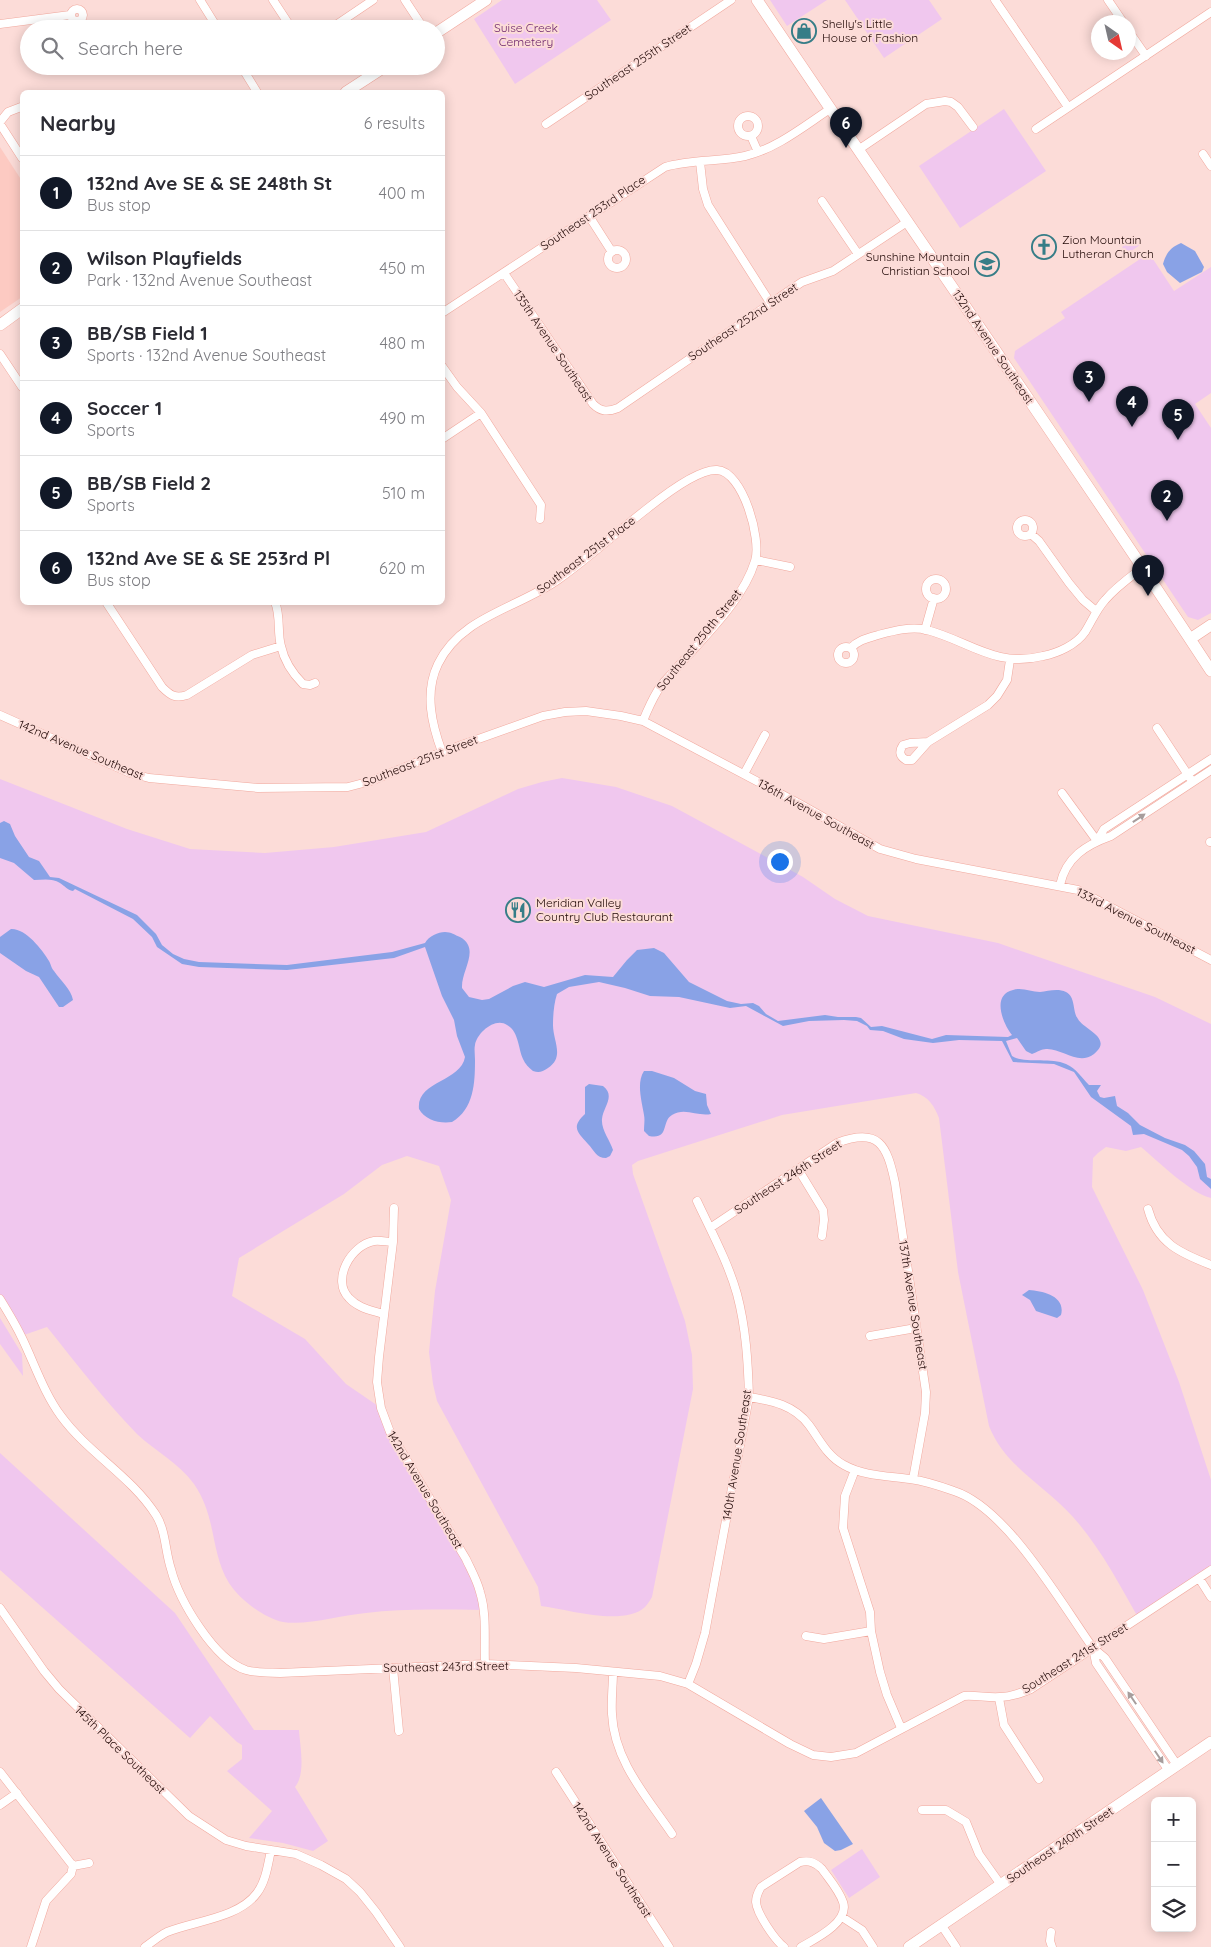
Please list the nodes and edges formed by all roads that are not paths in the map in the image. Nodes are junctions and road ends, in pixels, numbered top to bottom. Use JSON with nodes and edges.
{"nodes":[{"id":1,"x":200,"y":0,"type":"edge"},
{"id":2,"x":273,"y":0,"type":"edge"},
{"id":3,"x":373,"y":0,"type":"edge"},
{"id":4,"x":405,"y":0,"type":"edge"},
{"id":5,"x":486,"y":0,"type":"edge"},
{"id":6,"x":731,"y":0,"type":"edge"},
{"id":7,"x":757,"y":0,"type":"edge"},
{"id":8,"x":995,"y":0,"type":"edge"},
{"id":9,"x":1108,"y":0,"type":"edge"},
{"id":10,"x":1211,"y":12,"type":"edge"},
{"id":11,"x":70,"y":15,"type":"dead end"},
{"id":12,"x":1118,"y":15,"type":"edge"},
{"id":13,"x":31,"y":20,"type":"edge"},
{"id":14,"x":212,"y":20,"type":"edge"},
{"id":15,"x":286,"y":20,"type":"edge"},
{"id":16,"x":343,"y":20,"type":"edge"},
{"id":17,"x":418,"y":20,"type":"edge"},
{"id":18,"x":20,"y":21,"type":"edge"},
{"id":19,"x":0,"y":24,"type":"edge"},
{"id":20,"x":445,"y":28,"type":"edge"},
{"id":21,"x":1136,"y":42,"type":"edge"},
{"id":22,"x":1146,"y":56,"type":"junction"},
{"id":23,"x":247,"y":75,"type":"edge"},
{"id":24,"x":372,"y":75,"type":"edge"},
{"id":25,"x":256,"y":90,"type":"edge"},
{"id":26,"x":349,"y":90,"type":"edge"},
{"id":27,"x":20,"y":107,"type":"edge"},
{"id":28,"x":1068,"y":107,"type":"junction"},
{"id":29,"x":830,"y":109,"type":"junction"},
{"id":30,"x":0,"y":123,"type":"edge"},
{"id":31,"x":546,"y":124,"type":"dead end"},
{"id":32,"x":973,"y":127,"type":"dead end"},
{"id":33,"x":1036,"y":129,"type":"dead end"},
{"id":34,"x":751,"y":136,"type":"dead end"},
{"id":35,"x":858,"y":150,"type":"junction"},
{"id":36,"x":758,"y":152,"type":"junction"},
{"id":37,"x":1203,"y":154,"type":"dead end"},
{"id":38,"x":20,"y":155,"type":"edge"},
{"id":39,"x":700,"y":162,"type":"junction"},
{"id":40,"x":1211,"y":166,"type":"edge"},
{"id":41,"x":822,"y":201,"type":"dead end"},
{"id":42,"x":589,"y":216,"type":"junction"},
{"id":43,"x":907,"y":222,"type":"junction"},
{"id":44,"x":612,"y":252,"type":"dead end"},
{"id":45,"x":858,"y":254,"type":"junction"},
{"id":46,"x":504,"y":273,"type":"junction"},
{"id":47,"x":771,"y":304,"type":"junction"},
{"id":48,"x":20,"y":310,"type":"edge"},
{"id":49,"x":445,"y":312,"type":"edge"},
{"id":50,"x":0,"y":325,"type":"edge"},
{"id":51,"x":0,"y":354,"type":"edge"},
{"id":52,"x":445,"y":370,"type":"edge"},
{"id":53,"x":20,"y":385,"type":"edge"},
{"id":54,"x":607,"y":411,"type":"joint"},
{"id":55,"x":480,"y":413,"type":"junction"},
{"id":56,"x":445,"y":437,"type":"edge"},
{"id":57,"x":540,"y":519,"type":"dead end"},
{"id":58,"x":1031,"y":534,"type":"dead end"},
{"id":59,"x":756,"y":560,"type":"junction"},
{"id":60,"x":790,"y":566,"type":"dead end"},
{"id":61,"x":1142,"y":568,"type":"junction"},
{"id":62,"x":934,"y":598,"type":"dead end"},
{"id":63,"x":108,"y":605,"type":"edge"},
{"id":64,"x":276,"y":605,"type":"edge"},
{"id":65,"x":1096,"y":611,"type":"junction"},
{"id":66,"x":1211,"y":625,"type":"edge"},
{"id":67,"x":925,"y":630,"type":"junction"},
{"id":68,"x":1190,"y":639,"type":"junction"},
{"id":69,"x":281,"y":646,"type":"junction"},
{"id":70,"x":852,"y":648,"type":"dead end"},
{"id":71,"x":1010,"y":660,"type":"junction"},
{"id":72,"x":1211,"y":671,"type":"edge"},
{"id":73,"x":315,"y":683,"type":"dead end"},
{"id":74,"x":0,"y":716,"type":"edge"},
{"id":75,"x":642,"y":721,"type":"junction"},
{"id":76,"x":1157,"y":728,"type":"dead end"},
{"id":77,"x":765,"y":735,"type":"dead end"},
{"id":78,"x":928,"y":742,"type":"dead end"},
{"id":79,"x":442,"y":752,"type":"junction"},
{"id":80,"x":1211,"y":759,"type":"edge"},
{"id":81,"x":1211,"y":770,"type":"edge"},
{"id":82,"x":744,"y":774,"type":"junction"},
{"id":83,"x":1188,"y":774,"type":"junction"},
{"id":84,"x":194,"y":781,"type":"joint"},
{"id":85,"x":1192,"y":782,"type":"junction"},
{"id":86,"x":1062,"y":792,"type":"dead end"},
{"id":87,"x":1097,"y":841,"type":"junction"},
{"id":88,"x":1060,"y":885,"type":"junction"},
{"id":89,"x":1211,"y":960,"type":"edge"},
{"id":90,"x":870,"y":1138,"type":"joint"},
{"id":91,"x":798,"y":1169,"type":"junction"},
{"id":92,"x":697,"y":1201,"type":"dead end"},
{"id":93,"x":394,"y":1208,"type":"dead end"},
{"id":94,"x":1148,"y":1209,"type":"dead end"},
{"id":95,"x":710,"y":1228,"type":"junction"},
{"id":96,"x":822,"y":1236,"type":"dead end"},
{"id":97,"x":393,"y":1242,"type":"junction"},
{"id":98,"x":1211,"y":1265,"type":"edge"},
{"id":99,"x":0,"y":1299,"type":"edge"},
{"id":100,"x":383,"y":1314,"type":"junction"},
{"id":101,"x":916,"y":1328,"type":"junction"},
{"id":102,"x":870,"y":1336,"type":"dead end"},
{"id":103,"x":750,"y":1397,"type":"junction"},
{"id":104,"x":855,"y":1470,"type":"junction"},
{"id":105,"x":913,"y":1480,"type":"junction"},
{"id":106,"x":1211,"y":1570,"type":"edge"},
{"id":107,"x":1199,"y":1578,"type":"junction"},
{"id":108,"x":1211,"y":1597,"type":"edge"},
{"id":109,"x":0,"y":1608,"type":"edge"},
{"id":110,"x":871,"y":1632,"type":"junction"},
{"id":111,"x":806,"y":1636,"type":"dead end"},
{"id":112,"x":1093,"y":1648,"type":"junction"},
{"id":113,"x":485,"y":1664,"type":"junction"},
{"id":114,"x":394,"y":1668,"type":"junction"},
{"id":115,"x":613,"y":1672,"type":"junction"},
{"id":116,"x":688,"y":1684,"type":"junction"},
{"id":117,"x":999,"y":1698,"type":"junction"},
{"id":118,"x":901,"y":1728,"type":"junction"},
{"id":119,"x":399,"y":1731,"type":"dead end"},
{"id":120,"x":1211,"y":1742,"type":"edge"},
{"id":121,"x":1173,"y":1768,"type":"junction"},
{"id":122,"x":0,"y":1772,"type":"edge"},
{"id":123,"x":556,"y":1772,"type":"dead end"},
{"id":124,"x":1039,"y":1778,"type":"dead end"},
{"id":125,"x":17,"y":1793,"type":"junction"},
{"id":126,"x":0,"y":1805,"type":"edge"},
{"id":127,"x":922,"y":1810,"type":"dead end"},
{"id":128,"x":672,"y":1834,"type":"dead end"},
{"id":129,"x":271,"y":1850,"type":"junction"},
{"id":130,"x":88,"y":1863,"type":"dead end"},
{"id":131,"x":73,"y":1866,"type":"junction"},
{"id":132,"x":1000,"y":1885,"type":"junction"},
{"id":133,"x":842,"y":1916,"type":"junction"},
{"id":134,"x":942,"y":1926,"type":"junction"},
{"id":135,"x":1051,"y":1932,"type":"dead end"},
{"id":136,"x":31,"y":1947,"type":"edge"},
{"id":137,"x":145,"y":1947,"type":"edge"},
{"id":138,"x":400,"y":1947,"type":"edge"},
{"id":139,"x":669,"y":1947,"type":"edge"},
{"id":140,"x":784,"y":1947,"type":"edge"},
{"id":141,"x":801,"y":1947,"type":"edge"},
{"id":142,"x":873,"y":1947,"type":"edge"},
{"id":143,"x":909,"y":1947,"type":"edge"},
{"id":144,"x":956,"y":1947,"type":"edge"},
{"id":145,"x":1052,"y":1947,"type":"edge"}],
"edges":[{"from":1,"to":14,"type":"street"},
{"from":2,"to":15,"type":"street"},
{"from":3,"to":16,"type":"street"},
{"from":4,"to":17,"type":"street"},
{"from":5,"to":20,"type":"main road"},
{"from":6,"to":31,"type":"street","name":"Southeast 255th Street"},
{"from":7,"to":29,"type":"main road","name":"132nd Avenue Southeast"},
{"from":8,"to":28,"type":"street"},
{"from":9,"to":12,"type":"street"},
{"from":10,"to":22,"type":"street"},
{"from":11,"to":13,"type":"street"},
{"from":18,"to":19,"type":"street"},
{"from":21,"to":22,"type":"street"},
{"from":22,"to":28,"type":"street"},
{"from":23,"to":25,"type":"street"},
{"from":24,"to":26,"type":"main road"},
{"from":27,"to":30,"type":"street"},
{"from":28,"to":33,"type":"street"},
{"from":29,"to":35,"type":"main road","name":"132nd Avenue Southeast"},
{"from":29,"to":36,"type":"street","name":"Southeast 253rd Place"},
{"from":30,"to":38,"type":"street"},
{"from":32,"to":35,"type":"street"},
{"from":34,"to":36,"type":"street"},
{"from":35,"to":43,"type":"main road","name":"132nd Avenue Southeast"},
{"from":36,"to":39,"type":"street","name":"Southeast 253rd Place"},
{"from":37,"to":40,"type":"street"},
{"from":39,"to":42,"type":"street","name":"Southeast 253rd Place"},
{"from":39,"to":47,"type":"street"},
{"from":41,"to":45,"type":"street"},
{"from":42,"to":44,"type":"street"},
{"from":42,"to":46,"type":"street","name":"Southeast 253rd Place"},
{"from":43,"to":45,"type":"street","name":"Southeast 252nd Street"},
{"from":43,"to":61,"type":"main road","name":"132nd Avenue Southeast"},
{"from":45,"to":47,"type":"street","name":"Southeast 252nd Street"},
{"from":46,"to":49,"type":"street","name":"Southeast 253rd Place"},
{"from":46,"to":54,"type":"street","name":"135th Avenue Southeast"},
{"from":47,"to":54,"type":"street","name":"Southeast 252nd Street"},
{"from":48,"to":50,"type":"main road"},
{"from":51,"to":53,"type":"street"},
{"from":52,"to":55,"type":"street"},
{"from":55,"to":56,"type":"street"},
{"from":55,"to":57,"type":"street"},
{"from":58,"to":65,"type":"street"},
{"from":59,"to":60,"type":"street"},
{"from":59,"to":75,"type":"street","name":"Southeast 250th Street"},
{"from":59,"to":79,"type":"street","name":"Southeast 251st Place"},
{"from":61,"to":65,"type":"street"},
{"from":61,"to":68,"type":"main road","name":"132nd Avenue Southeast"},
{"from":62,"to":67,"type":"street"},
{"from":63,"to":69,"type":"street"},
{"from":64,"to":69,"type":"street"},
{"from":65,"to":71,"type":"street"},
{"from":66,"to":68,"type":"main road"},
{"from":67,"to":70,"type":"street"},
{"from":67,"to":71,"type":"street"},
{"from":68,"to":72,"type":"main road","name":"132nd Avenue Southeast"},
{"from":69,"to":73,"type":"street"},
{"from":71,"to":78,"type":"street"},
{"from":74,"to":84,"type":"street","name":"142nd Avenue Southeast"},
{"from":75,"to":79,"type":"street","name":"Southeast 251st Street"},
{"from":75,"to":82,"type":"street","name":"136th Avenue Southeast"},
{"from":76,"to":83,"type":"street"},
{"from":77,"to":82,"type":"street"},
{"from":79,"to":84,"type":"street","name":"Southeast 251st Street"},
{"from":80,"to":83,"type":"street"},
{"from":81,"to":85,"type":"street"},
{"from":82,"to":88,"type":"street","name":"136th Avenue Southeast"},
{"from":83,"to":85,"type":"street"},
{"from":83,"to":87,"type":"street"},
{"from":87,"to":85,"type":"street","one_way":true},
{"from":86,"to":87,"type":"street"},
{"from":87,"to":88,"type":"street"},
{"from":88,"to":89,"type":"street","name":"133rd Avenue Southeast"},
{"from":90,"to":91,"type":"street","name":"Southeast 246th Street"},
{"from":90,"to":101,"type":"street","name":"137th Avenue Southeast"},
{"from":91,"to":95,"type":"street","name":"Southeast 246th Street"},
{"from":91,"to":96,"type":"street"},
{"from":92,"to":95,"type":"street","name":"140th Avenue Southeast"},
{"from":93,"to":97,"type":"street","name":"142nd Avenue Southeast"},
{"from":94,"to":98,"type":"street"},
{"from":95,"to":103,"type":"street","name":"140th Avenue Southeast"},
{"from":97,"to":100,"type":"street","name":"142nd Avenue Southeast"},
{"from":97,"to":100,"type":"street"},
{"from":99,"to":114,"type":"street","name":"Southeast 243rd Street"},
{"from":100,"to":113,"type":"street","name":"142nd Avenue Southeast"},
{"from":101,"to":102,"type":"street"},
{"from":101,"to":105,"type":"street","name":"137th Avenue Southeast"},
{"from":103,"to":104,"type":"street"},
{"from":103,"to":116,"type":"street","name":"140th Avenue Southeast"},
{"from":104,"to":105,"type":"street"},
{"from":104,"to":110,"type":"street"},
{"from":105,"to":112,"type":"street"},
{"from":106,"to":107,"type":"street","name":"Southeast 241st Street"},
{"from":107,"to":108,"type":"street"},
{"from":107,"to":112,"type":"street","name":"Southeast 241st Street"},
{"from":109,"to":129,"type":"street","name":"145th Place Southeast"},
{"from":110,"to":111,"type":"street"},
{"from":110,"to":118,"type":"street"},
{"from":112,"to":117,"type":"street","name":"Southeast 241st Street"},
{"from":112,"to":121,"type":"street"},
{"from":113,"to":114,"type":"street","name":"Southeast 243rd Street"},
{"from":113,"to":115,"type":"street","name":"Southeast 243rd Street"},
{"from":114,"to":119,"type":"street"},
{"from":115,"to":116,"type":"street","name":"Southeast 243rd Street"},
{"from":115,"to":128,"type":"street"},
{"from":116,"to":118,"type":"street","name":"Southeast 241st Street"},
{"from":117,"to":118,"type":"street","name":"Southeast 241st Street"},
{"from":117,"to":124,"type":"street"},
{"from":120,"to":121,"type":"main road","name":"Southeast 240th Street"},
{"from":121,"to":132,"type":"main road","name":"Southeast 240th Street"},
{"from":122,"to":125,"type":"street"},
{"from":123,"to":139,"type":"street","name":"142nd Avenue Southeast"},
{"from":125,"to":126,"type":"street"},
{"from":125,"to":131,"type":"street"},
{"from":127,"to":132,"type":"street"},
{"from":129,"to":137,"type":"street"},
{"from":129,"to":138,"type":"street","name":"145th Place Southeast"},
{"from":130,"to":131,"type":"street"},
{"from":131,"to":136,"type":"street"},
{"from":132,"to":134,"type":"main road","name":"Southeast 240th Street"},
{"from":133,"to":140,"type":"street"},
{"from":133,"to":141,"type":"street"},
{"from":133,"to":142,"type":"street"},
{"from":134,"to":143,"type":"main road","name":"Southeast 240th Street"},
{"from":134,"to":144,"type":"street"},
{"from":135,"to":145,"type":"street"}]}
